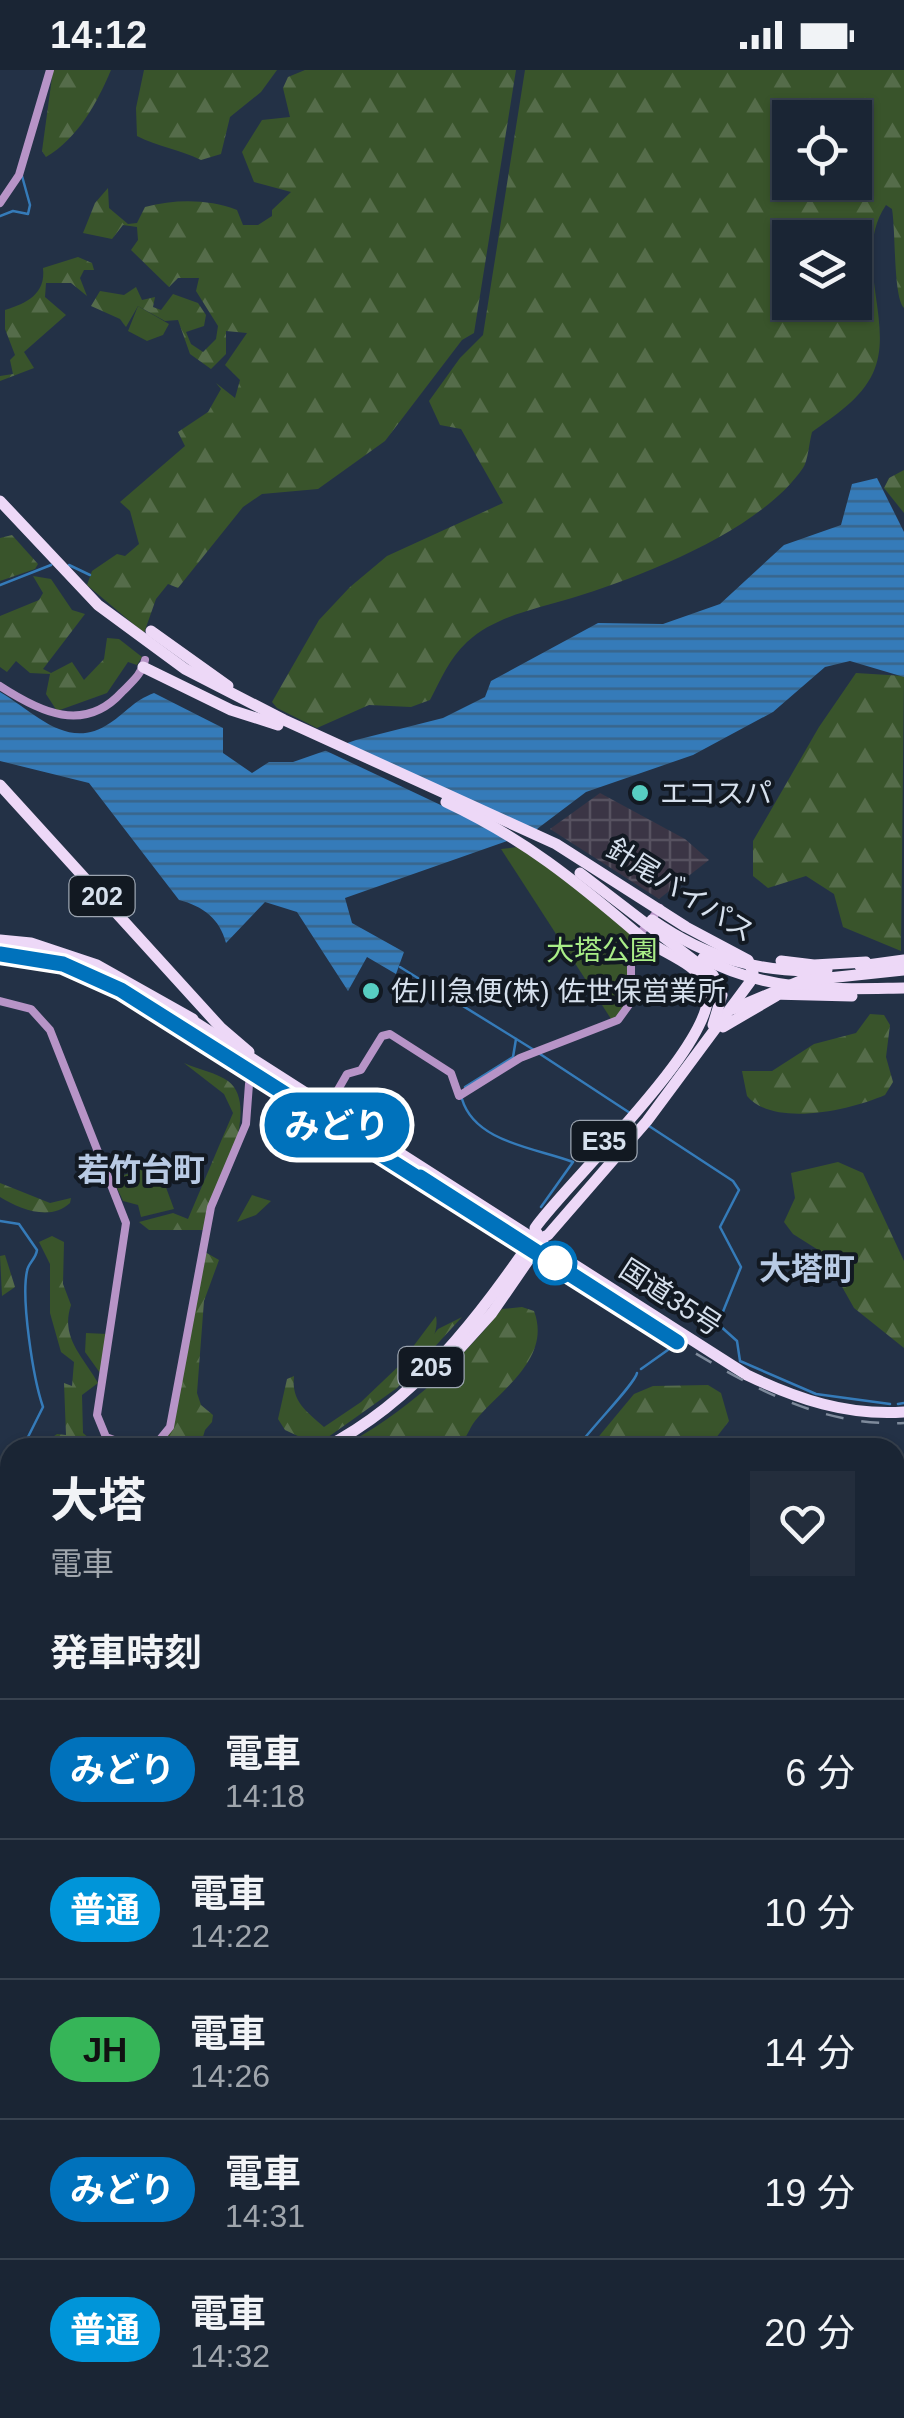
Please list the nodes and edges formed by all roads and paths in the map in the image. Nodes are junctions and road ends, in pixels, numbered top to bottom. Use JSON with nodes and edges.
{"nodes":[{"id":1,"x":50,"y":70,"type":"edge"},
{"id":2,"x":0,"y":202,"type":"edge"},
{"id":3,"x":0,"y":501,"type":"edge"},
{"id":4,"x":0,"y":512,"type":"edge"},
{"id":5,"x":34,"y":544,"type":"junction"},
{"id":6,"x":150,"y":634,"type":"dead end"},
{"id":7,"x":144,"y":664,"type":"joint"},
{"id":8,"x":0,"y":686,"type":"edge"},
{"id":9,"x":281,"y":722,"type":"junction"},
{"id":10,"x":0,"y":785,"type":"edge"},
{"id":11,"x":551,"y":850,"type":"junction"},
{"id":12,"x":660,"y":908,"type":"junction"},
{"id":13,"x":662,"y":932,"type":"junction"},
{"id":14,"x":637,"y":934,"type":"junction"},
{"id":15,"x":0,"y":940,"type":"edge"},
{"id":16,"x":744,"y":956,"type":"junction"},
{"id":17,"x":904,"y":960,"type":"edge"},
{"id":18,"x":781,"y":961,"type":"dead end"},
{"id":19,"x":890,"y":961,"type":"junction"},
{"id":20,"x":713,"y":970,"type":"junction"},
{"id":21,"x":904,"y":974,"type":"edge"},
{"id":22,"x":762,"y":988,"type":"junction"},
{"id":23,"x":904,"y":988,"type":"edge"},
{"id":24,"x":832,"y":994,"type":"junction"},
{"id":25,"x":866,"y":994,"type":"junction"},
{"id":26,"x":751,"y":997,"type":"junction"},
{"id":27,"x":884,"y":997,"type":"dead end"},
{"id":28,"x":0,"y":1002,"type":"edge"},
{"id":29,"x":728,"y":1003,"type":"junction"},
{"id":30,"x":200,"y":1015,"type":"junction"},
{"id":31,"x":220,"y":1033,"type":"junction"},
{"id":32,"x":233,"y":1044,"type":"junction"},
{"id":33,"x":694,"y":1050,"type":"junction"},
{"id":34,"x":252,"y":1061,"type":"junction"},
{"id":35,"x":278,"y":1076,"type":"junction"},
{"id":36,"x":249,"y":1084,"type":"dead end"},
{"id":37,"x":328,"y":1107,"type":"junction"},
{"id":38,"x":638,"y":1120,"type":"junction"},
{"id":39,"x":547,"y":1223,"type":"junction"},
{"id":40,"x":512,"y":1224,"type":"junction"},
{"id":41,"x":536,"y":1240,"type":"junction"},
{"id":42,"x":559,"y":1255,"type":"junction"},
{"id":43,"x":518,"y":1264,"type":"junction"},
{"id":44,"x":410,"y":1396,"type":"junction"},
{"id":45,"x":904,"y":1412,"type":"edge"},
{"id":46,"x":109,"y":1438,"type":"edge"},
{"id":47,"x":161,"y":1438,"type":"edge"},
{"id":48,"x":337,"y":1438,"type":"edge"},
{"id":49,"x":340,"y":1438,"type":"edge"},
{"id":50,"x":347,"y":1438,"type":"edge"}],
"edges":[{"from":1,"to":2,"type":"street"},
{"from":3,"to":5,"type":"highway","name":"針尾バイパス"},
{"from":4,"to":5,"type":"highway","name":"針尾バイパス"},
{"from":5,"to":9,"type":"highway","name":"針尾バイパス"},
{"from":6,"to":9,"type":"highway"},
{"from":7,"to":8,"type":"street"},
{"from":7,"to":9,"type":"highway"},
{"from":9,"to":11,"type":"highway","name":"針尾バイパス"},
{"from":10,"to":30,"type":"highway","number":"202"},
{"from":11,"to":12,"type":"highway","name":"針尾バイパス"},
{"from":11,"to":13,"type":"highway"},
{"from":11,"to":14,"type":"highway","name":"針尾バイパス"},
{"from":12,"to":14,"type":"street"},
{"from":12,"to":16,"type":"highway","name":"針尾バイパス"},
{"from":13,"to":20,"type":"highway"},
{"from":13,"to":20,"type":"highway"},
{"from":14,"to":20,"type":"highway","name":"針尾バイパス"},
{"from":14,"to":37,"type":"street"},
{"from":15,"to":30,"type":"highway"},
{"from":16,"to":20,"type":"highway"},
{"from":16,"to":26,"type":"highway","name":"針尾バイパス"},
{"from":17,"to":19,"type":"highway"},
{"from":18,"to":19,"type":"highway"},
{"from":19,"to":20,"type":"highway"},
{"from":20,"to":22,"type":"highway"},
{"from":20,"to":26,"type":"highway"},
{"from":20,"to":29,"type":"highway"},
{"from":20,"to":33,"type":"highway"},
{"from":20,"to":33,"type":"highway","name":"針尾バイパス"},
{"from":21,"to":26,"type":"highway","number":"E35"},
{"from":22,"to":24,"type":"highway"},
{"from":22,"to":26,"type":"highway"},
{"from":22,"to":29,"type":"highway"},
{"from":23,"to":24,"type":"highway"},
{"from":23,"to":25,"type":"highway"},
{"from":24,"to":25,"type":"highway"},
{"from":25,"to":27,"type":"highway"},
{"from":26,"to":29,"type":"highway","name":"針尾バイパス"},
{"from":26,"to":44,"type":"highway","number":"E35"},
{"from":26,"to":48,"type":"highway","number":"E35"},
{"from":28,"to":46,"type":"street"},
{"from":29,"to":33,"type":"highway","name":"針尾バイパス"},
{"from":29,"to":38,"type":"highway"},
{"from":30,"to":31,"type":"highway"},
{"from":30,"to":32,"type":"highway","number":"202"},
{"from":30,"to":32,"type":"highway"},
{"from":31,"to":32,"type":"highway"},
{"from":31,"to":34,"type":"highway"},
{"from":32,"to":34,"type":"highway","name":"国道35号"},
{"from":32,"to":35,"type":"highway","name":"国道35号"},
{"from":33,"to":38,"type":"highway","name":"針尾バイパス"},
{"from":34,"to":35,"type":"highway","name":"国道35号"},
{"from":35,"to":37,"type":"highway","name":"国道35号"},
{"from":36,"to":47,"type":"street"},
{"from":37,"to":40,"type":"highway","name":"国道35号"},
{"from":38,"to":39,"type":"highway"},
{"from":38,"to":39,"type":"highway"},
{"from":39,"to":40,"type":"highway"},
{"from":39,"to":41,"type":"highway"},
{"from":39,"to":42,"type":"highway"},
{"from":39,"to":43,"type":"highway"},
{"from":40,"to":41,"type":"highway","name":"国道35号"},
{"from":41,"to":42,"type":"highway","name":"国道35号"},
{"from":42,"to":45,"type":"highway","name":"国道35号"},
{"from":43,"to":44,"type":"highway"},
{"from":43,"to":49,"type":"highway","number":"205"},
{"from":44,"to":50,"type":"highway","number":"E35"}]}
